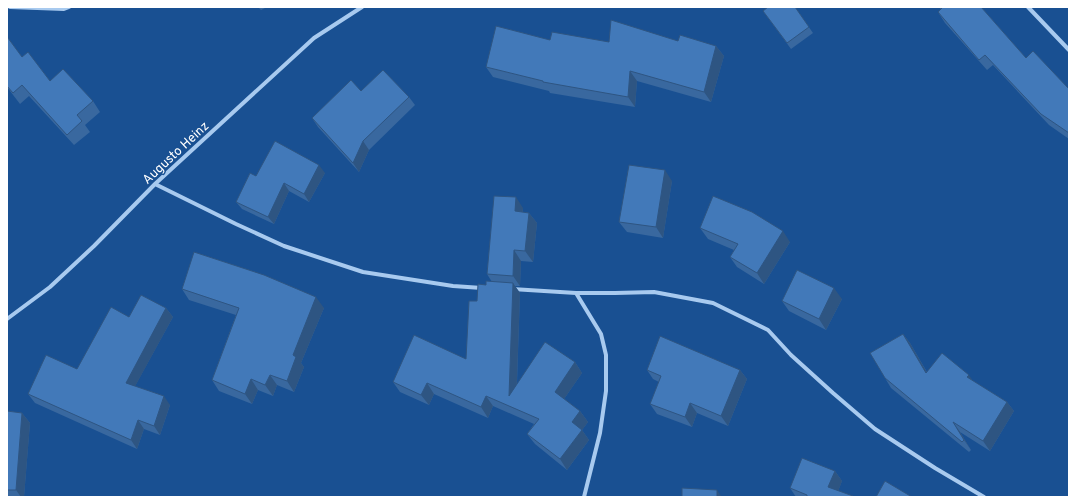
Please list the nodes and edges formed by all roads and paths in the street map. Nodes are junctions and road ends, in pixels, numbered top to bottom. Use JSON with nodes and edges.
{"nodes":[{"id":1,"x":10,"y":7,"type":"edge"},
{"id":2,"x":69,"y":7,"type":"edge"},
{"id":3,"x":362,"y":7,"type":"edge"},
{"id":4,"x":1028,"y":7,"type":"edge"},
{"id":5,"x":1069,"y":50,"type":"edge"},
{"id":6,"x":155,"y":184,"type":"junction"},
{"id":7,"x":484,"y":288,"type":"edge"},
{"id":8,"x":507,"y":289,"type":"edge"},
{"id":9,"x":576,"y":293,"type":"junction"},
{"id":10,"x":7,"y":319,"type":"edge"},
{"id":11,"x":584,"y":497,"type":"edge"},
{"id":12,"x":984,"y":497,"type":"edge"}],
"edges":[{"from":1,"to":2,"type":"street"},
{"from":3,"to":6,"type":"street","name":"Augusto Heinz"},
{"from":4,"to":5,"type":"street"},
{"from":6,"to":7,"type":"street"},
{"from":6,"to":10,"type":"street","name":"Augusto Heinz"},
{"from":8,"to":9,"type":"street"},
{"from":9,"to":11,"type":"street"},
{"from":9,"to":12,"type":"street"}]}
